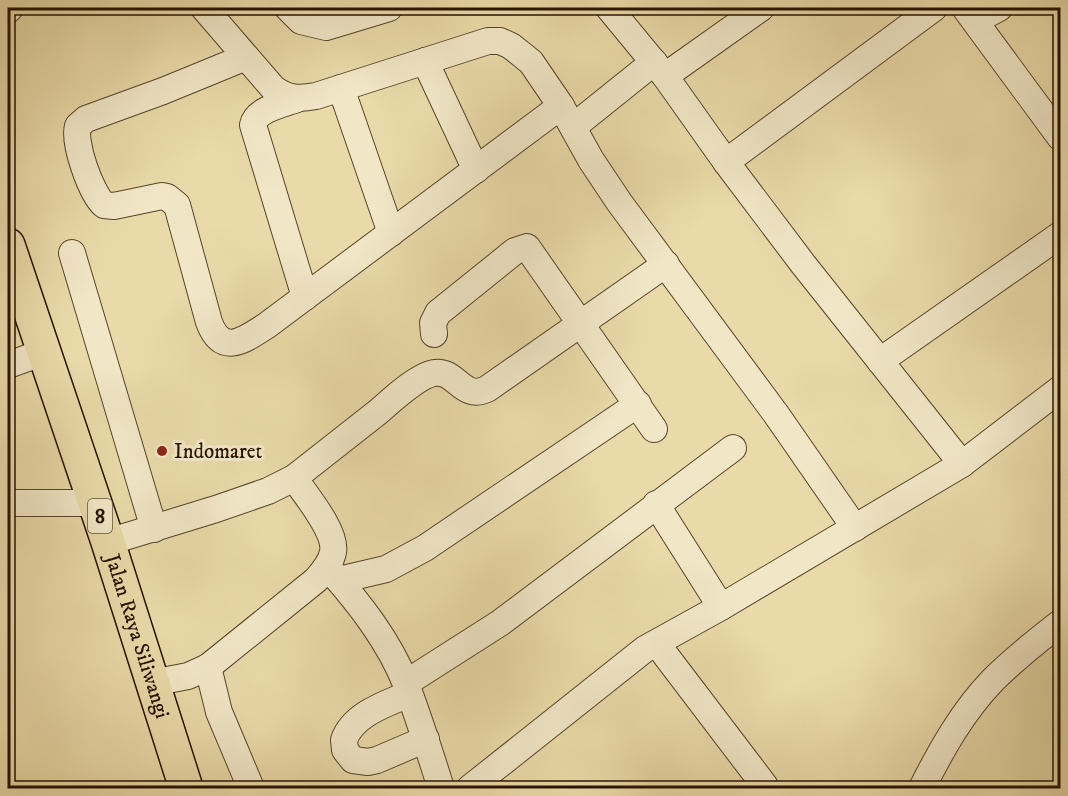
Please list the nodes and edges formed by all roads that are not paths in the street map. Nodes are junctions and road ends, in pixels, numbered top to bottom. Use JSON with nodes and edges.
{"nodes":[{"id":1,"x":204,"y":8,"type":"edge"},
{"id":2,"x":288,"y":8,"type":"edge"},
{"id":3,"x":389,"y":8,"type":"edge"},
{"id":4,"x":609,"y":8,"type":"edge"},
{"id":5,"x":761,"y":8,"type":"edge"},
{"id":6,"x":934,"y":8,"type":"edge"},
{"id":7,"x":999,"y":8,"type":"edge"},
{"id":8,"x":970,"y":14,"type":"edge"},
{"id":9,"x":734,"y":15,"type":"edge"},
{"id":10,"x":246,"y":57,"type":"junction"},
{"id":11,"x":425,"y":62,"type":"junction"},
{"id":12,"x":660,"y":69,"type":"junction"},
{"id":13,"x":341,"y":88,"type":"junction"},
{"id":14,"x":297,"y":99,"type":"junction"},
{"id":15,"x":567,"y":116,"type":"junction"},
{"id":16,"x":1060,"y":137,"type":"edge"},
{"id":17,"x":726,"y":162,"type":"junction"},
{"id":18,"x":476,"y":170,"type":"junction"},
{"id":19,"x":391,"y":233,"type":"junction"},
{"id":20,"x":1060,"y":235,"type":"edge"},
{"id":21,"x":8,"y":245,"type":"edge"},
{"id":22,"x":72,"y":253,"type":"dead end"},
{"id":23,"x":666,"y":264,"type":"junction"},
{"id":24,"x":305,"y":297,"type":"junction"},
{"id":25,"x":580,"y":323,"type":"junction"},
{"id":26,"x":434,"y":334,"type":"dead end"},
{"id":27,"x":44,"y":352,"type":"junction"},
{"id":28,"x":880,"y":361,"type":"junction"},
{"id":29,"x":8,"y":364,"type":"edge"},
{"id":30,"x":1060,"y":389,"type":"edge"},
{"id":31,"x":638,"y":404,"type":"junction"},
{"id":32,"x":654,"y":429,"type":"dead end"},
{"id":33,"x":733,"y":448,"type":"dead end"},
{"id":34,"x":962,"y":464,"type":"junction"},
{"id":35,"x":294,"y":477,"type":"junction"},
{"id":36,"x":95,"y":502,"type":"junction"},
{"id":37,"x":8,"y":503,"type":"edge"},
{"id":38,"x":656,"y":504,"type":"junction"},
{"id":39,"x":855,"y":528,"type":"junction"},
{"id":40,"x":154,"y":529,"type":"junction"},
{"id":41,"x":108,"y":542,"type":"junction"},
{"id":42,"x":333,"y":573,"type":"junction"},
{"id":43,"x":721,"y":607,"type":"junction"},
{"id":44,"x":1060,"y":623,"type":"edge"},
{"id":45,"x":657,"y":644,"type":"junction"},
{"id":46,"x":208,"y":667,"type":"junction"},
{"id":47,"x":152,"y":683,"type":"junction"},
{"id":48,"x":407,"y":689,"type":"junction"},
{"id":49,"x":426,"y":739,"type":"junction"},
{"id":50,"x":494,"y":780,"type":"edge"},
{"id":51,"x":765,"y":786,"type":"dead end"},
{"id":52,"x":186,"y":789,"type":"edge"},
{"id":53,"x":251,"y":789,"type":"edge"},
{"id":54,"x":441,"y":789,"type":"edge"},
{"id":55,"x":470,"y":789,"type":"edge"},
{"id":56,"x":922,"y":789,"type":"edge"}],
"edges":[{"from":1,"to":10,"type":"street"},
{"from":2,"to":3,"type":"street"},
{"from":4,"to":12,"type":"street"},
{"from":5,"to":9,"type":"street"},
{"from":6,"to":17,"type":"street"},
{"from":7,"to":8,"type":"street"},
{"from":8,"to":16,"type":"street"},
{"from":9,"to":12,"type":"street"},
{"from":10,"to":14,"type":"street"},
{"from":10,"to":24,"type":"street"},
{"from":11,"to":13,"type":"street"},
{"from":11,"to":15,"type":"street"},
{"from":11,"to":18,"type":"street"},
{"from":12,"to":15,"type":"street"},
{"from":12,"to":17,"type":"street"},
{"from":13,"to":14,"type":"street"},
{"from":13,"to":19,"type":"street"},
{"from":14,"to":24,"type":"street"},
{"from":15,"to":18,"type":"street"},
{"from":15,"to":23,"type":"street"},
{"from":17,"to":28,"type":"street"},
{"from":18,"to":19,"type":"street"},
{"from":19,"to":24,"type":"street"},
{"from":20,"to":28,"type":"street"},
{"from":21,"to":27,"type":"highway","name":"Jalan Raya Siliwangi","number":"8"},
{"from":22,"to":40,"type":"street"},
{"from":23,"to":25,"type":"street"},
{"from":23,"to":39,"type":"street"},
{"from":25,"to":26,"type":"street"},
{"from":25,"to":31,"type":"street"},
{"from":25,"to":35,"type":"street"},
{"from":27,"to":29,"type":"street"},
{"from":27,"to":36,"type":"highway","name":"Jalan Raya Siliwangi","number":"8"},
{"from":28,"to":34,"type":"street"},
{"from":30,"to":34,"type":"street"},
{"from":31,"to":32,"type":"street"},
{"from":31,"to":42,"type":"street"},
{"from":33,"to":38,"type":"street"},
{"from":34,"to":39,"type":"street"},
{"from":35,"to":40,"type":"street"},
{"from":35,"to":42,"type":"street"},
{"from":36,"to":37,"type":"street"},
{"from":36,"to":41,"type":"highway","name":"Jalan Raya Siliwangi","number":"8"},
{"from":38,"to":43,"type":"street"},
{"from":38,"to":48,"type":"street"},
{"from":39,"to":43,"type":"street"},
{"from":40,"to":41,"type":"street"},
{"from":41,"to":47,"type":"highway","name":"Jalan Raya Siliwangi","number":"8"},
{"from":42,"to":46,"type":"street"},
{"from":42,"to":48,"type":"street"},
{"from":43,"to":45,"type":"street"},
{"from":44,"to":56,"type":"street"},
{"from":45,"to":50,"type":"street"},
{"from":45,"to":51,"type":"street"},
{"from":46,"to":47,"type":"street"},
{"from":46,"to":53,"type":"street"},
{"from":47,"to":52,"type":"highway","name":"Jalan Raya Siliwangi","number":"8"},
{"from":48,"to":49,"type":"street"},
{"from":48,"to":49,"type":"street"},
{"from":49,"to":54,"type":"street"},
{"from":50,"to":55,"type":"street"}]}
